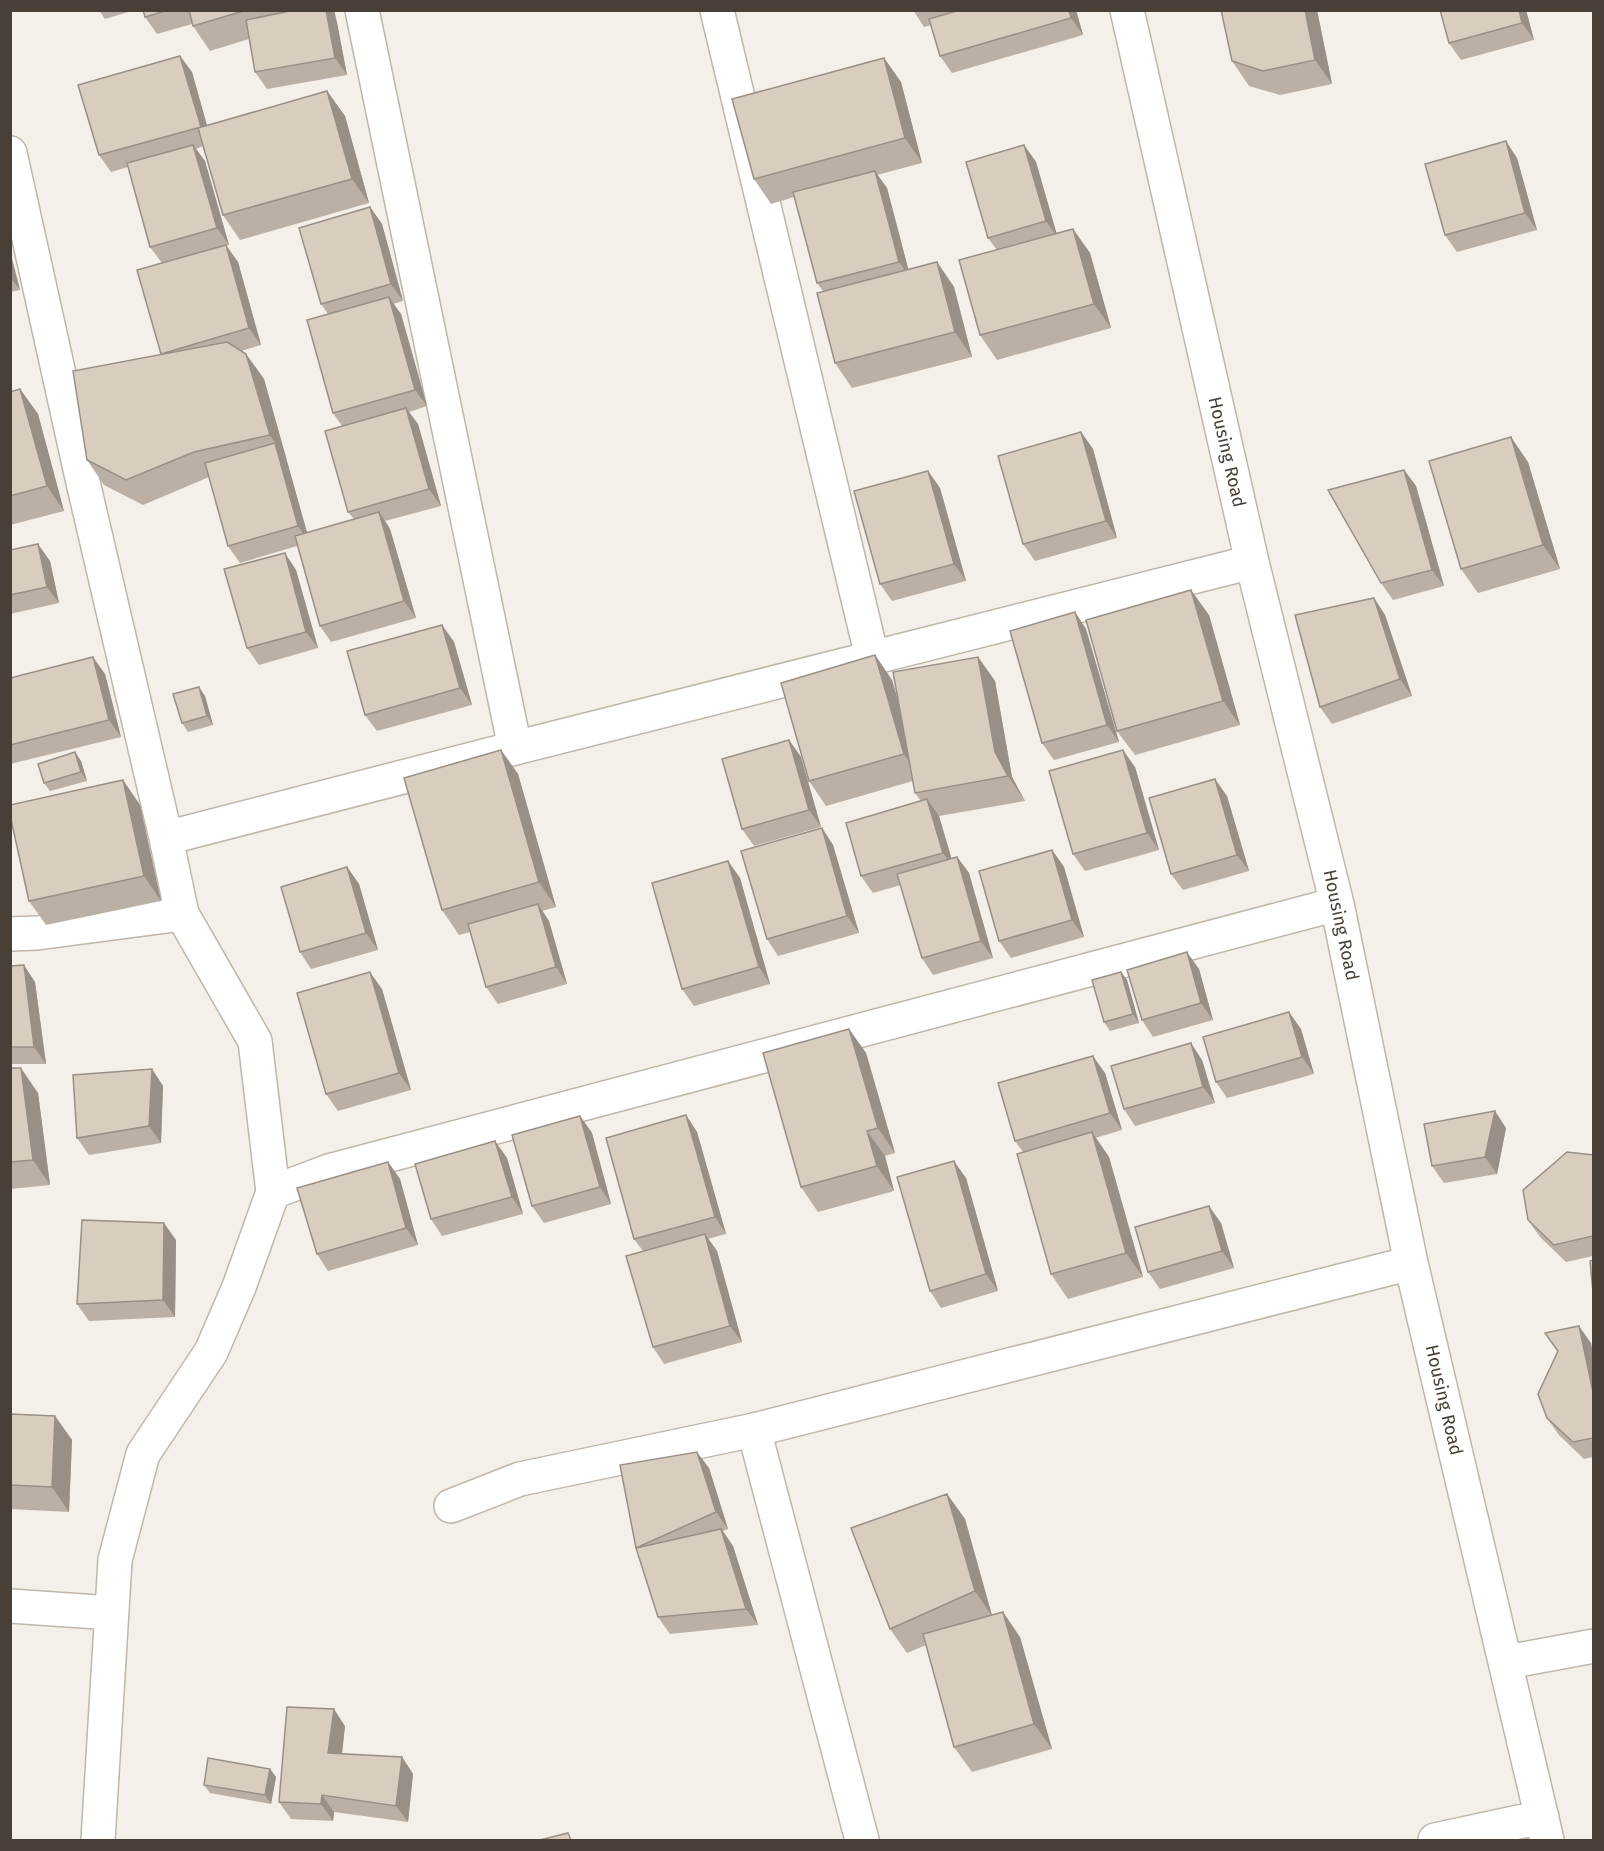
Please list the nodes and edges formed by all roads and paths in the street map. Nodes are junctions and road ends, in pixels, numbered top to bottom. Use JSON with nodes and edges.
{"nodes":[{"id":1,"x":362,"y":10,"type":"edge"},
{"id":2,"x":717,"y":10,"type":"edge"},
{"id":3,"x":1127,"y":10,"type":"edge"},
{"id":4,"x":10,"y":153,"type":"edge"},
{"id":5,"x":1252,"y":562,"type":"junction"},
{"id":6,"x":872,"y":657,"type":"junction"},
{"id":7,"x":515,"y":748,"type":"junction"},
{"id":8,"x":166,"y":838,"type":"junction"},
{"id":9,"x":1337,"y":904,"type":"junction"},
{"id":10,"x":182,"y":914,"type":"junction"},
{"id":11,"x":10,"y":934,"type":"edge"},
{"id":12,"x":273,"y":1192,"type":"junction"},
{"id":13,"x":1411,"y":1263,"type":"junction"},
{"id":14,"x":754,"y":1430,"type":"junction"},
{"id":15,"x":451,"y":1506,"type":"dead end"},
{"id":16,"x":10,"y":1606,"type":"edge"},
{"id":17,"x":112,"y":1613,"type":"junction"},
{"id":18,"x":1593,"y":1646,"type":"edge"},
{"id":19,"x":1507,"y":1662,"type":"junction"},
{"id":20,"x":1545,"y":1829,"type":"edge"},
{"id":21,"x":98,"y":1840,"type":"edge"},
{"id":22,"x":862,"y":1840,"type":"edge"},
{"id":23,"x":1435,"y":1840,"type":"edge"}],
"edges":[{"from":1,"to":7,"type":"street"},
{"from":2,"to":6,"type":"street"},
{"from":3,"to":5,"type":"street","name":"Housing Road"},
{"from":4,"to":8,"type":"street"},
{"from":5,"to":6,"type":"street"},
{"from":5,"to":9,"type":"street","name":"Housing Road"},
{"from":6,"to":7,"type":"street"},
{"from":7,"to":8,"type":"street"},
{"from":8,"to":10,"type":"street"},
{"from":9,"to":12,"type":"street"},
{"from":9,"to":13,"type":"street","name":"Housing Road"},
{"from":10,"to":11,"type":"street"},
{"from":10,"to":12,"type":"street"},
{"from":12,"to":17,"type":"street"},
{"from":13,"to":14,"type":"street"},
{"from":13,"to":19,"type":"street","name":"Housing Road"},
{"from":14,"to":15,"type":"street"},
{"from":14,"to":22,"type":"street"},
{"from":16,"to":17,"type":"street"},
{"from":17,"to":21,"type":"street"},
{"from":18,"to":19,"type":"street"},
{"from":19,"to":20,"type":"street","name":"Housing Road"},
{"from":20,"to":23,"type":"street"}]}
